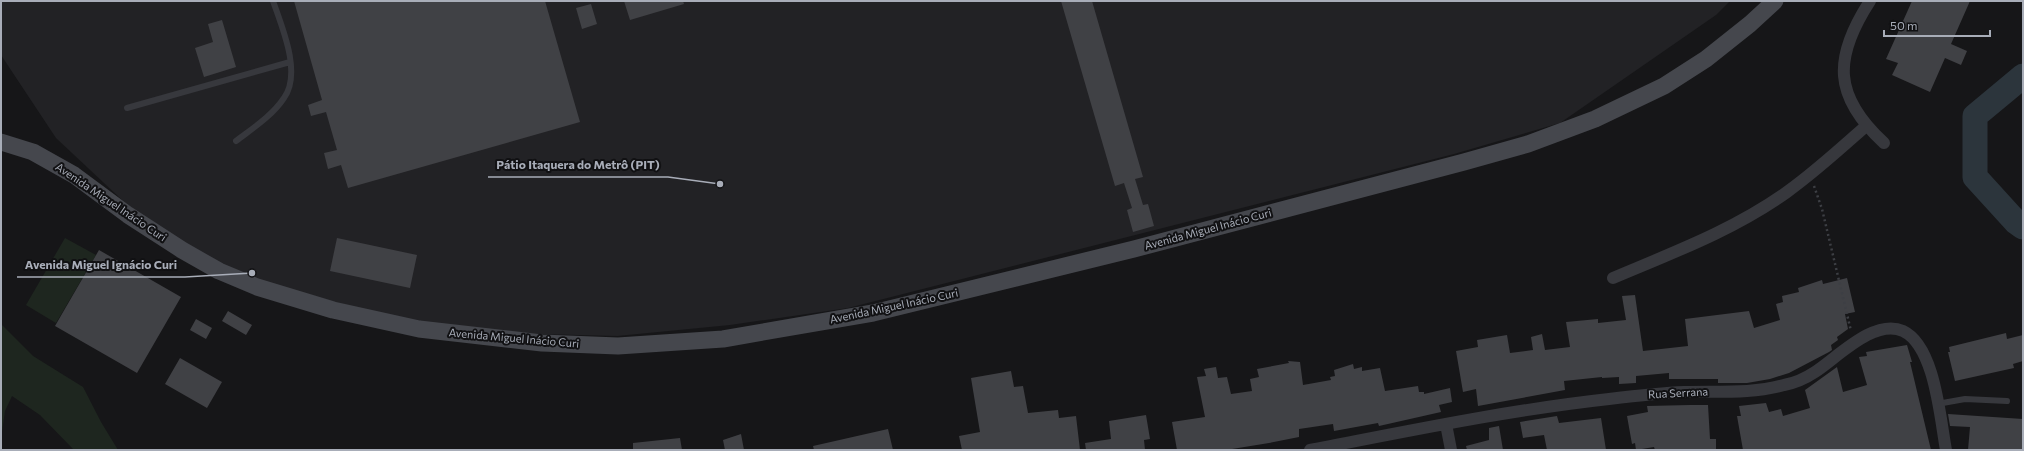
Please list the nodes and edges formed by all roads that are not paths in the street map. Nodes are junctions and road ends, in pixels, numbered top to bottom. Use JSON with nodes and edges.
{"nodes":[{"id":1,"x":273,"y":1,"type":"edge"},
{"id":2,"x":1775,"y":1,"type":"edge"},
{"id":3,"x":1870,"y":1,"type":"edge"},
{"id":4,"x":290,"y":62,"type":"junction"},
{"id":5,"x":127,"y":108,"type":"dead end"},
{"id":6,"x":1866,"y":126,"type":"junction"},
{"id":7,"x":236,"y":141,"type":"dead end"},
{"id":8,"x":1,"y":142,"type":"edge"},
{"id":9,"x":1884,"y":143,"type":"dead end"},
{"id":10,"x":1613,"y":278,"type":"dead end"},
{"id":11,"x":2007,"y":401,"type":"dead end"},
{"id":12,"x":1937,"y":404,"type":"junction"},
{"id":13,"x":1446,"y":424,"type":"junction"},
{"id":14,"x":1310,"y":450,"type":"edge"},
{"id":15,"x":1451,"y":450,"type":"edge"},
{"id":16,"x":1946,"y":450,"type":"edge"}],
"edges":[{"from":1,"to":4,"type":"lane"},
{"from":2,"to":8,"type":"street","name":"Avenida Miguel Inácio Curi"},
{"from":3,"to":6,"type":"street"},
{"from":4,"to":5,"type":"lane"},
{"from":4,"to":7,"type":"lane"},
{"from":6,"to":9,"type":"street"},
{"from":6,"to":10,"type":"street"},
{"from":11,"to":12,"type":"lane"},
{"from":12,"to":13,"type":"street","name":"Rua Serrana"},
{"from":12,"to":16,"type":"street","name":"Rua Serrana"},
{"from":13,"to":14,"type":"street","name":"Rua Serrana"},
{"from":13,"to":15,"type":"street"}]}
